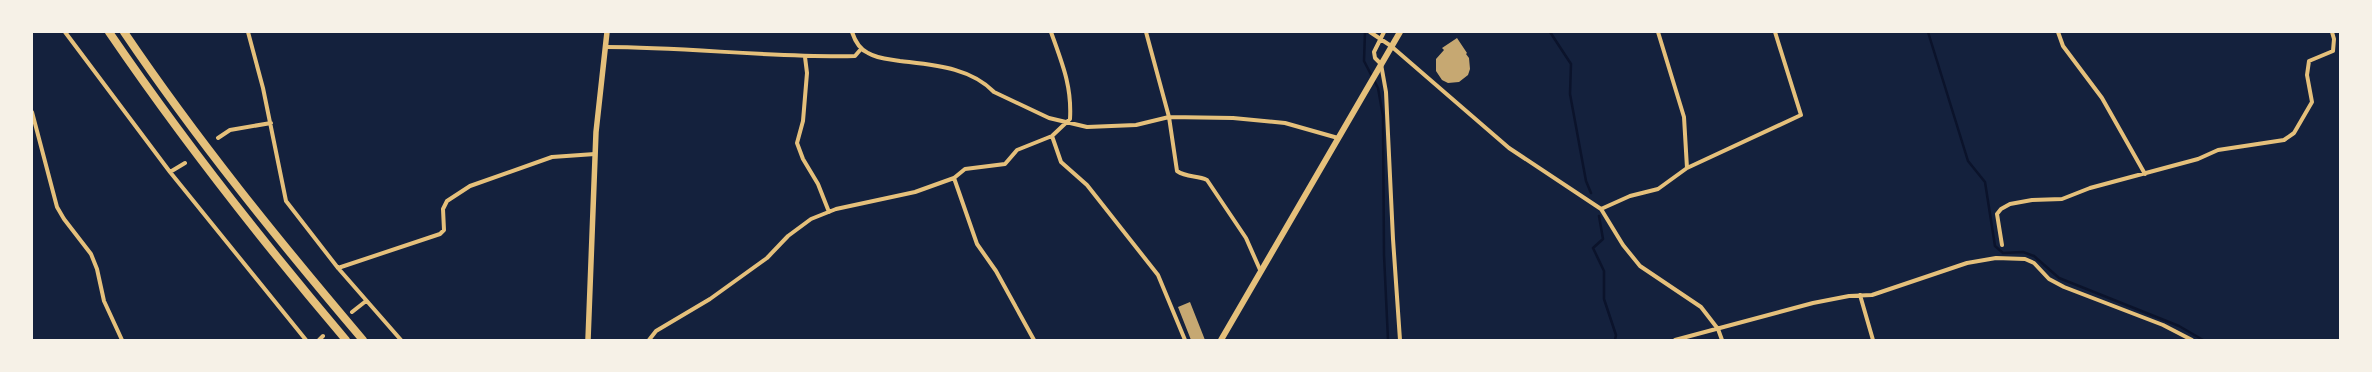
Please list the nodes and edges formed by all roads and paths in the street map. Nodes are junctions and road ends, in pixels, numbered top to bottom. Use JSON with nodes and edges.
{"nodes":[{"id":1,"x":65,"y":32,"type":"edge"},
{"id":2,"x":109,"y":32,"type":"edge"},
{"id":3,"x":124,"y":32,"type":"edge"},
{"id":4,"x":248,"y":32,"type":"edge"},
{"id":5,"x":607,"y":32,"type":"edge"},
{"id":6,"x":852,"y":32,"type":"edge"},
{"id":7,"x":1052,"y":32,"type":"edge"},
{"id":8,"x":1146,"y":32,"type":"edge"},
{"id":9,"x":1370,"y":32,"type":"edge"},
{"id":10,"x":1384,"y":32,"type":"edge"},
{"id":11,"x":1400,"y":32,"type":"edge"},
{"id":12,"x":1658,"y":32,"type":"edge"},
{"id":13,"x":1775,"y":32,"type":"edge"},
{"id":14,"x":2058,"y":32,"type":"edge"},
{"id":15,"x":2332,"y":32,"type":"edge"},
{"id":16,"x":1381,"y":40,"type":"junction"},
{"id":17,"x":1391,"y":46,"type":"junction"},
{"id":18,"x":606,"y":47,"type":"junction"},
{"id":19,"x":861,"y":49,"type":"junction"},
{"id":20,"x":805,"y":57,"type":"junction"},
{"id":21,"x":1381,"y":64,"type":"junction"},
{"id":22,"x":32,"y":112,"type":"edge"},
{"id":23,"x":1169,"y":117,"type":"junction"},
{"id":24,"x":271,"y":123,"type":"junction"},
{"id":25,"x":1066,"y":124,"type":"junction"},
{"id":26,"x":1052,"y":136,"type":"junction"},
{"id":27,"x":218,"y":138,"type":"dead end"},
{"id":28,"x":1338,"y":138,"type":"junction"},
{"id":29,"x":595,"y":154,"type":"junction"},
{"id":30,"x":185,"y":163,"type":"dead end"},
{"id":31,"x":1687,"y":168,"type":"junction"},
{"id":32,"x":170,"y":172,"type":"junction"},
{"id":33,"x":2145,"y":174,"type":"junction"},
{"id":34,"x":954,"y":178,"type":"junction"},
{"id":35,"x":1601,"y":209,"type":"junction"},
{"id":36,"x":829,"y":212,"type":"junction"},
{"id":37,"x":2002,"y":245,"type":"dead end"},
{"id":38,"x":338,"y":268,"type":"junction"},
{"id":39,"x":1261,"y":272,"type":"junction"},
{"id":40,"x":1860,"y":295,"type":"junction"},
{"id":41,"x":366,"y":300,"type":"junction"},
{"id":42,"x":352,"y":312,"type":"dead end"},
{"id":43,"x":1718,"y":328,"type":"junction"},
{"id":44,"x":323,"y":336,"type":"dead end"},
{"id":45,"x":122,"y":340,"type":"edge"},
{"id":46,"x":306,"y":340,"type":"edge"},
{"id":47,"x":319,"y":340,"type":"edge"},
{"id":48,"x":346,"y":340,"type":"edge"},
{"id":49,"x":363,"y":340,"type":"edge"},
{"id":50,"x":401,"y":340,"type":"edge"},
{"id":51,"x":588,"y":340,"type":"edge"},
{"id":52,"x":649,"y":340,"type":"edge"},
{"id":53,"x":1034,"y":340,"type":"edge"},
{"id":54,"x":1185,"y":340,"type":"edge"},
{"id":55,"x":1221,"y":340,"type":"edge"},
{"id":56,"x":1400,"y":340,"type":"edge"},
{"id":57,"x":1675,"y":340,"type":"edge"},
{"id":58,"x":1722,"y":340,"type":"edge"},
{"id":59,"x":1872,"y":340,"type":"edge"},
{"id":60,"x":2192,"y":340,"type":"edge"}],
"edges":[{"from":1,"to":32,"type":"street"},
{"from":2,"to":48,"type":"highway"},
{"from":3,"to":49,"type":"highway"},
{"from":4,"to":24,"type":"street"},
{"from":5,"to":18,"type":"street"},
{"from":6,"to":19,"type":"street"},
{"from":7,"to":25,"type":"street"},
{"from":8,"to":23,"type":"street"},
{"from":9,"to":16,"type":"street"},
{"from":10,"to":16,"type":"street"},
{"from":11,"to":17,"type":"main road"},
{"from":12,"to":31,"type":"street"},
{"from":13,"to":31,"type":"street"},
{"from":14,"to":33,"type":"street"},
{"from":15,"to":33,"type":"street"},
{"from":16,"to":17,"type":"street"},
{"from":16,"to":21,"type":"street"},
{"from":17,"to":21,"type":"main road"},
{"from":17,"to":35,"type":"street"},
{"from":18,"to":20,"type":"street"},
{"from":18,"to":29,"type":"street"},
{"from":19,"to":20,"type":"street"},
{"from":19,"to":25,"type":"street"},
{"from":20,"to":36,"type":"street"},
{"from":21,"to":28,"type":"main road"},
{"from":21,"to":56,"type":"street"},
{"from":22,"to":45,"type":"street"},
{"from":23,"to":25,"type":"street"},
{"from":23,"to":28,"type":"street"},
{"from":23,"to":39,"type":"street"},
{"from":24,"to":27,"type":"street"},
{"from":24,"to":38,"type":"street"},
{"from":25,"to":26,"type":"street"},
{"from":26,"to":34,"type":"street"},
{"from":26,"to":54,"type":"street"},
{"from":28,"to":39,"type":"main road"},
{"from":29,"to":38,"type":"street"},
{"from":29,"to":51,"type":"street"},
{"from":30,"to":32,"type":"street"},
{"from":31,"to":35,"type":"street"},
{"from":32,"to":46,"type":"street"},
{"from":33,"to":37,"type":"street"},
{"from":34,"to":36,"type":"street"},
{"from":34,"to":53,"type":"street"},
{"from":35,"to":43,"type":"street"},
{"from":36,"to":52,"type":"street"},
{"from":38,"to":41,"type":"street"},
{"from":39,"to":55,"type":"main road"},
{"from":40,"to":43,"type":"street"},
{"from":40,"to":59,"type":"street"},
{"from":40,"to":60,"type":"street"},
{"from":41,"to":42,"type":"street"},
{"from":41,"to":50,"type":"street"},
{"from":43,"to":57,"type":"street"},
{"from":43,"to":58,"type":"street"},
{"from":44,"to":47,"type":"street"}]}
